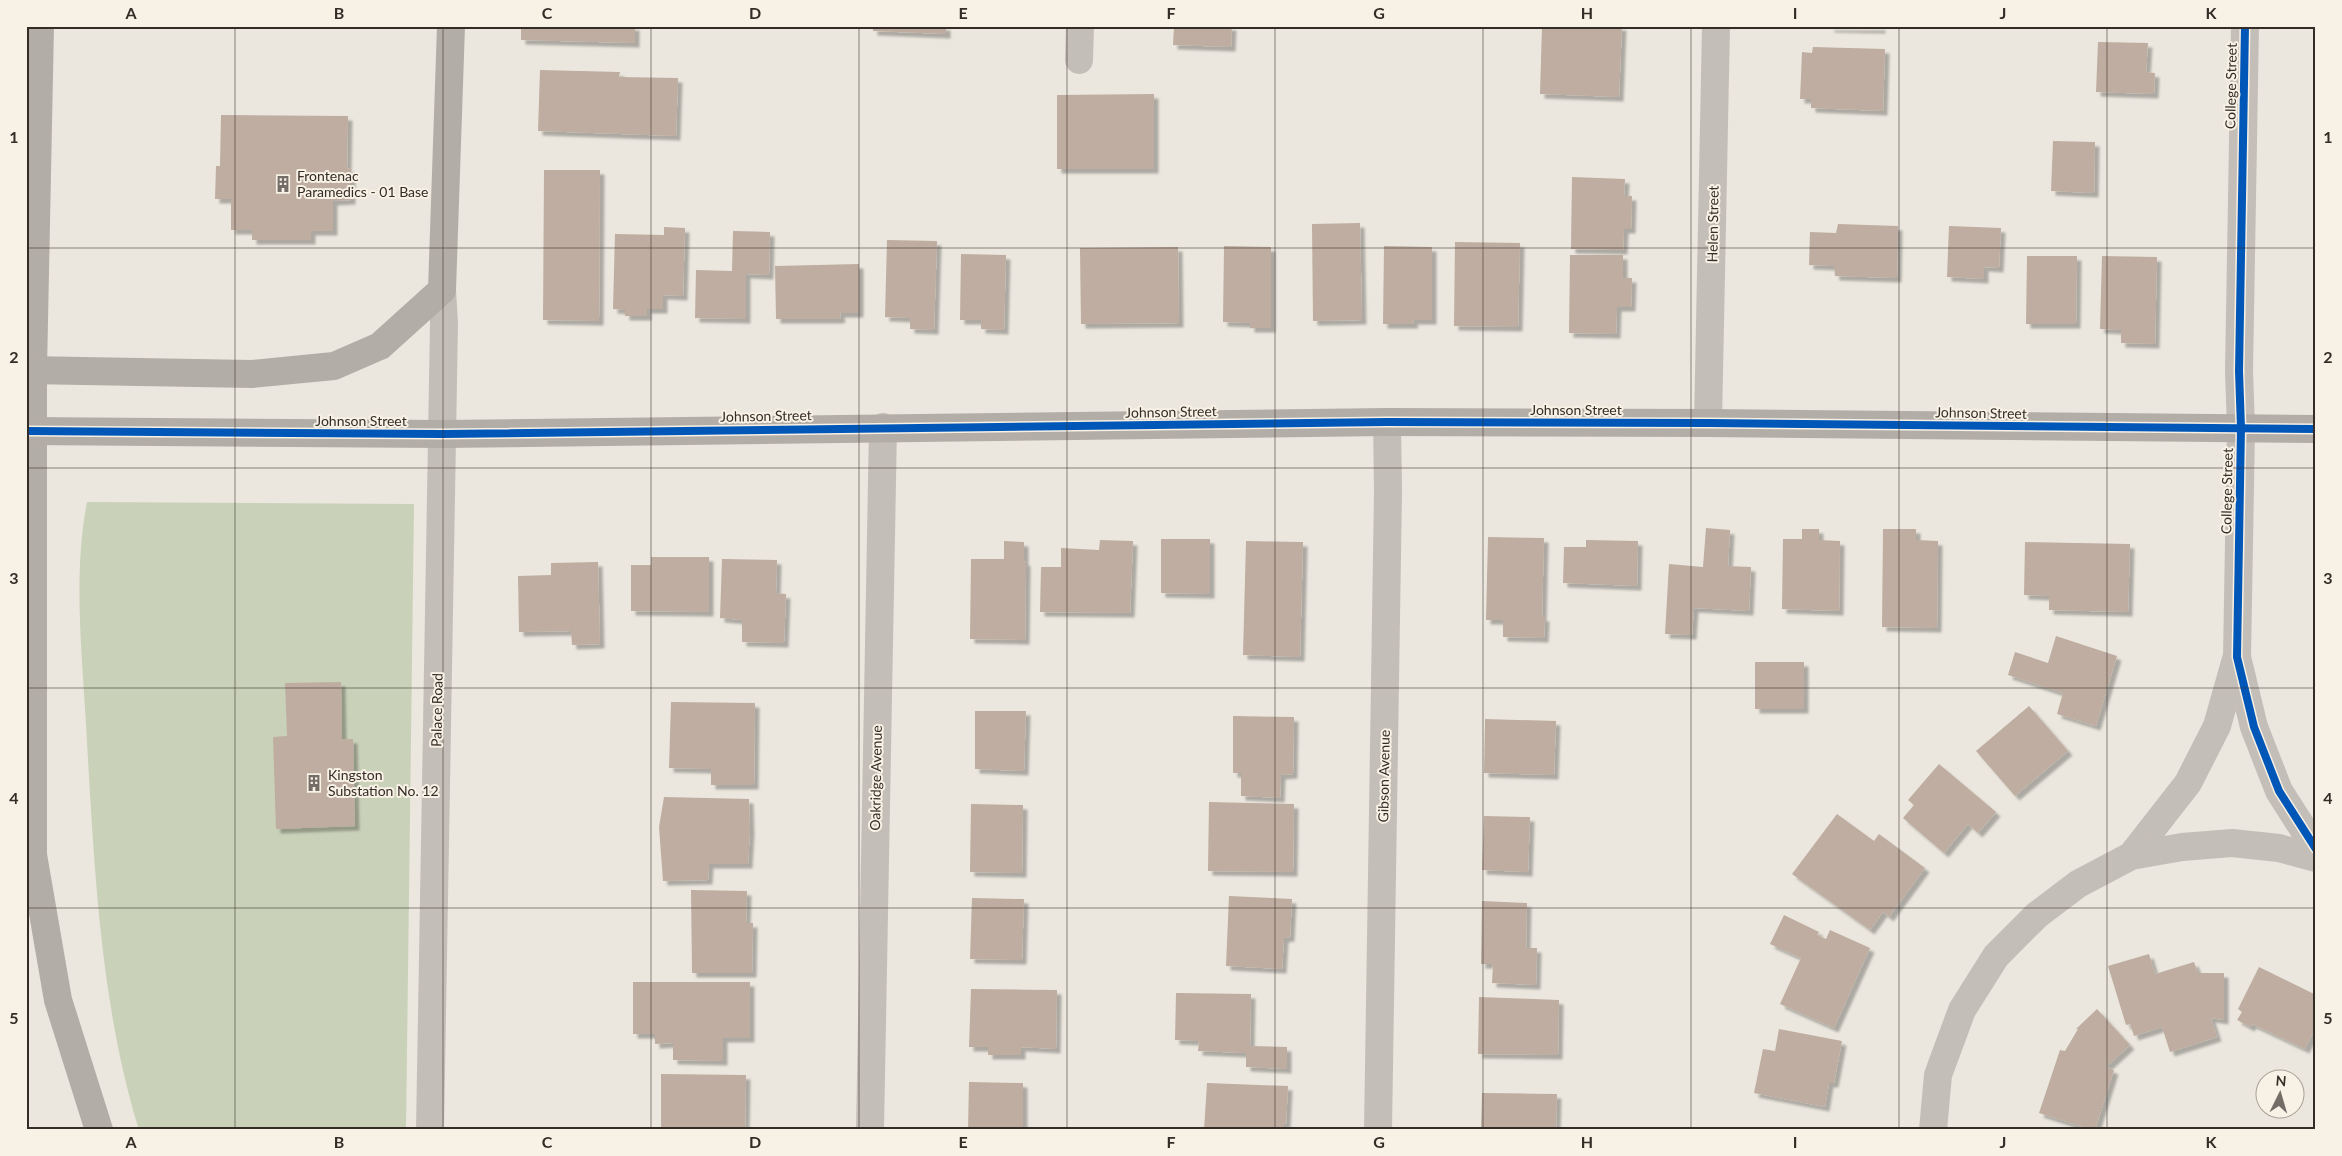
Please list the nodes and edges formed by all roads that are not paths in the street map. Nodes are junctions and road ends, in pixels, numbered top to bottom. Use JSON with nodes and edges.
{"nodes":[{"id":1,"x":40,"y":26,"type":"edge"},
{"id":2,"x":451,"y":26,"type":"edge"},
{"id":3,"x":1080,"y":26,"type":"edge"},
{"id":4,"x":1716,"y":26,"type":"edge"},
{"id":5,"x":2245,"y":26,"type":"edge"},
{"id":6,"x":1079,"y":60,"type":"dead end"},
{"id":7,"x":442,"y":290,"type":"junction"},
{"id":8,"x":30,"y":371,"type":"edge"},
{"id":9,"x":1387,"y":422,"type":"junction"},
{"id":10,"x":1708,"y":423,"type":"junction"},
{"id":11,"x":883,"y":427,"type":"junction"},
{"id":12,"x":2241,"y":428,"type":"junction"},
{"id":13,"x":2316,"y":429,"type":"edge"},
{"id":14,"x":30,"y":431,"type":"edge"},
{"id":15,"x":442,"y":434,"type":"junction"},
{"id":16,"x":2237,"y":657,"type":"junction"},
{"id":17,"x":2316,"y":848,"type":"edge"},
{"id":18,"x":2131,"y":856,"type":"junction"},
{"id":19,"x":2316,"y":858,"type":"edge"},
{"id":20,"x":99,"y":1130,"type":"edge"},
{"id":21,"x":430,"y":1130,"type":"edge"},
{"id":22,"x":870,"y":1130,"type":"edge"},
{"id":23,"x":1378,"y":1130,"type":"edge"},
{"id":24,"x":1932,"y":1130,"type":"edge"}],
"edges":[{"from":1,"to":8,"type":"main road"},
{"from":2,"to":7,"type":"main road"},
{"from":3,"to":6,"type":"street"},
{"from":4,"to":10,"type":"street","name":"Helen Street"},
{"from":5,"to":12,"type":"street","name":"College Street"},
{"from":7,"to":8,"type":"main road"},
{"from":7,"to":15,"type":"street","name":"Palace Road"},
{"from":8,"to":14,"type":"main road"},
{"from":9,"to":10,"type":"main road","name":"Johnson Street"},
{"from":9,"to":11,"type":"main road","name":"Johnson Street"},
{"from":9,"to":23,"type":"street","name":"Gibson Avenue"},
{"from":10,"to":12,"type":"main road","name":"Johnson Street"},
{"from":11,"to":15,"type":"main road","name":"Johnson Street"},
{"from":11,"to":22,"type":"street","name":"Oakridge Avenue"},
{"from":12,"to":13,"type":"main road","name":"Johnson Street"},
{"from":12,"to":16,"type":"street","name":"College Street"},
{"from":14,"to":15,"type":"main road","name":"Johnson Street"},
{"from":14,"to":20,"type":"main road"},
{"from":15,"to":21,"type":"street","name":"Palace Road"},
{"from":16,"to":17,"type":"street","name":"College Street"},
{"from":16,"to":18,"type":"street"},
{"from":18,"to":19,"type":"street"},
{"from":18,"to":24,"type":"street"}]}
